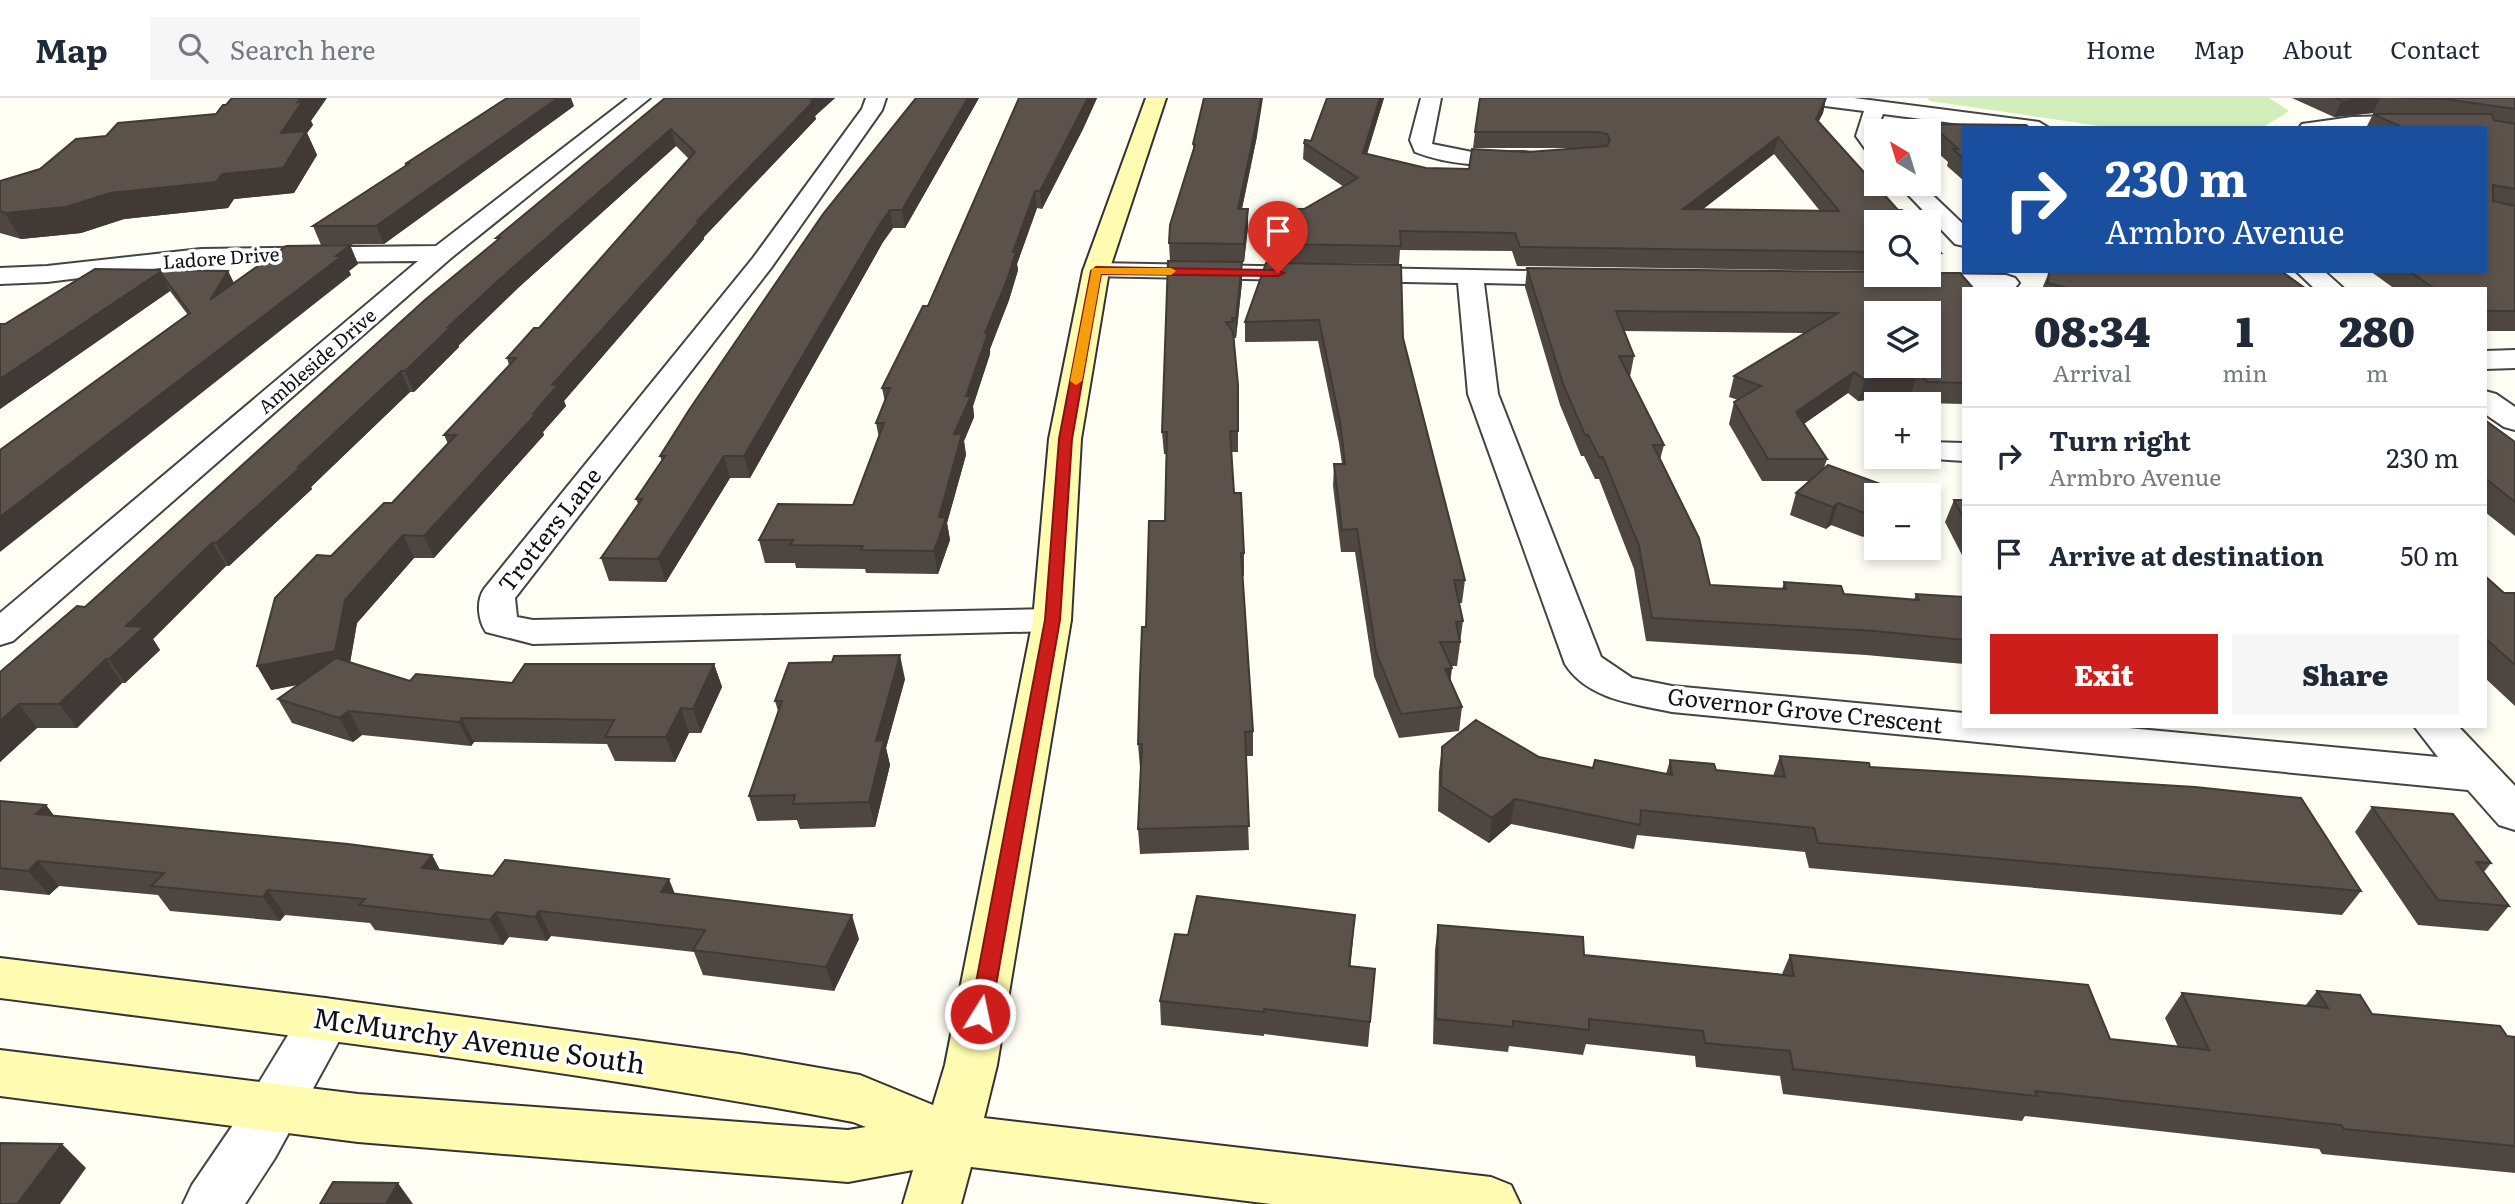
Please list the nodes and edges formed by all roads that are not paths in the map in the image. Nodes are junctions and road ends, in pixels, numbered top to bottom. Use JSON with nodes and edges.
{"nodes":[{"id":1,"x":640,"y":98,"type":"edge"},
{"id":2,"x":876,"y":98,"type":"edge"},
{"id":3,"x":1156,"y":98,"type":"edge"},
{"id":4,"x":1431,"y":98,"type":"edge"},
{"id":5,"x":1809,"y":98,"type":"edge"},
{"id":6,"x":2404,"y":105,"type":"edge"},
{"id":7,"x":1875,"y":106,"type":"junction"},
{"id":8,"x":1871,"y":119,"type":"edge"},
{"id":9,"x":2423,"y":121,"type":"junction"},
{"id":10,"x":2024,"y":126,"type":"edge"},
{"id":11,"x":2321,"y":126,"type":"edge"},
{"id":12,"x":2463,"y":126,"type":"edge"},
{"id":13,"x":1538,"y":158,"type":"edge"},
{"id":14,"x":1921,"y":196,"type":"edge"},
{"id":15,"x":1962,"y":237,"type":"edge"},
{"id":16,"x":442,"y":253,"type":"junction"},
{"id":17,"x":1096,"y":271,"type":"junction"},
{"id":18,"x":2311,"y":273,"type":"edge"},
{"id":19,"x":47,"y":274,"type":"junction"},
{"id":20,"x":0,"y":276,"type":"edge"},
{"id":21,"x":1470,"y":276,"type":"junction"},
{"id":22,"x":1598,"y":277,"type":"edge"},
{"id":23,"x":1941,"y":281,"type":"edge"},
{"id":24,"x":2004,"y":281,"type":"edge"},
{"id":25,"x":2329,"y":287,"type":"edge"},
{"id":26,"x":0,"y":302,"type":"edge"},
{"id":27,"x":2515,"y":359,"type":"edge"},
{"id":28,"x":2487,"y":360,"type":"edge"},
{"id":29,"x":2487,"y":401,"type":"edge"},
{"id":30,"x":2515,"y":421,"type":"edge"},
{"id":31,"x":1941,"y":451,"type":"edge"},
{"id":32,"x":1962,"y":452,"type":"edge"},
{"id":33,"x":1052,"y":620,"type":"junction"},
{"id":34,"x":0,"y":633,"type":"edge"},
{"id":35,"x":1962,"y":727,"type":"edge"},
{"id":36,"x":1977,"y":728,"type":"edge"},
{"id":37,"x":2436,"y":728,"type":"edge"},
{"id":38,"x":2481,"y":776,"type":"junction"},
{"id":39,"x":2515,"y":814,"type":"edge"},
{"id":40,"x":0,"y":978,"type":"edge"},
{"id":41,"x":325,"y":1019,"type":"junction"},
{"id":42,"x":0,"y":1073,"type":"edge"},
{"id":43,"x":272,"y":1108,"type":"junction"},
{"id":44,"x":949,"y":1139,"type":"junction"},
{"id":45,"x":212,"y":1204,"type":"edge"},
{"id":46,"x":932,"y":1204,"type":"edge"},
{"id":47,"x":1491,"y":1204,"type":"edge"}],
"edges":[{"from":1,"to":16,"type":"street","name":"Ambleside Drive"},
{"from":2,"to":33,"type":"street","name":"Trotters Lane"},
{"from":3,"to":17,"type":"street"},
{"from":4,"to":13,"type":"street"},
{"from":5,"to":7,"type":"street"},
{"from":6,"to":9,"type":"street"},
{"from":7,"to":8,"type":"street"},
{"from":7,"to":10,"type":"street"},
{"from":9,"to":11,"type":"street"},
{"from":9,"to":12,"type":"street"},
{"from":14,"to":15,"type":"street"},
{"from":16,"to":19,"type":"street","name":"Ladore Drive"},
{"from":16,"to":34,"type":"street","name":"Ambleside Drive"},
{"from":17,"to":21,"type":"street"},
{"from":17,"to":33,"type":"street"},
{"from":18,"to":25,"type":"street"},
{"from":19,"to":20,"type":"street","name":"Ladore Drive"},
{"from":19,"to":26,"type":"street"},
{"from":21,"to":22,"type":"street"},
{"from":21,"to":35,"type":"street","name":"Governor Grove Crescent"},
{"from":23,"to":24,"type":"street"},
{"from":27,"to":28,"type":"street"},
{"from":29,"to":30,"type":"street"},
{"from":31,"to":32,"type":"street"},
{"from":33,"to":44,"type":"street"},
{"from":36,"to":38,"type":"street","name":"Governor Grove Crescent"},
{"from":37,"to":38,"type":"street"},
{"from":38,"to":39,"type":"street"},
{"from":40,"to":41,"type":"street","name":"McMurchy Avenue South"},
{"from":41,"to":43,"type":"street"},
{"from":41,"to":44,"type":"street","name":"McMurchy Avenue South"},
{"from":42,"to":43,"type":"street","name":"McMurchy Avenue South"},
{"from":43,"to":44,"type":"street","name":"McMurchy Avenue South"},
{"from":43,"to":45,"type":"street"},
{"from":44,"to":46,"type":"street"},
{"from":44,"to":47,"type":"street","name":"McMurchy Avenue South"}]}
